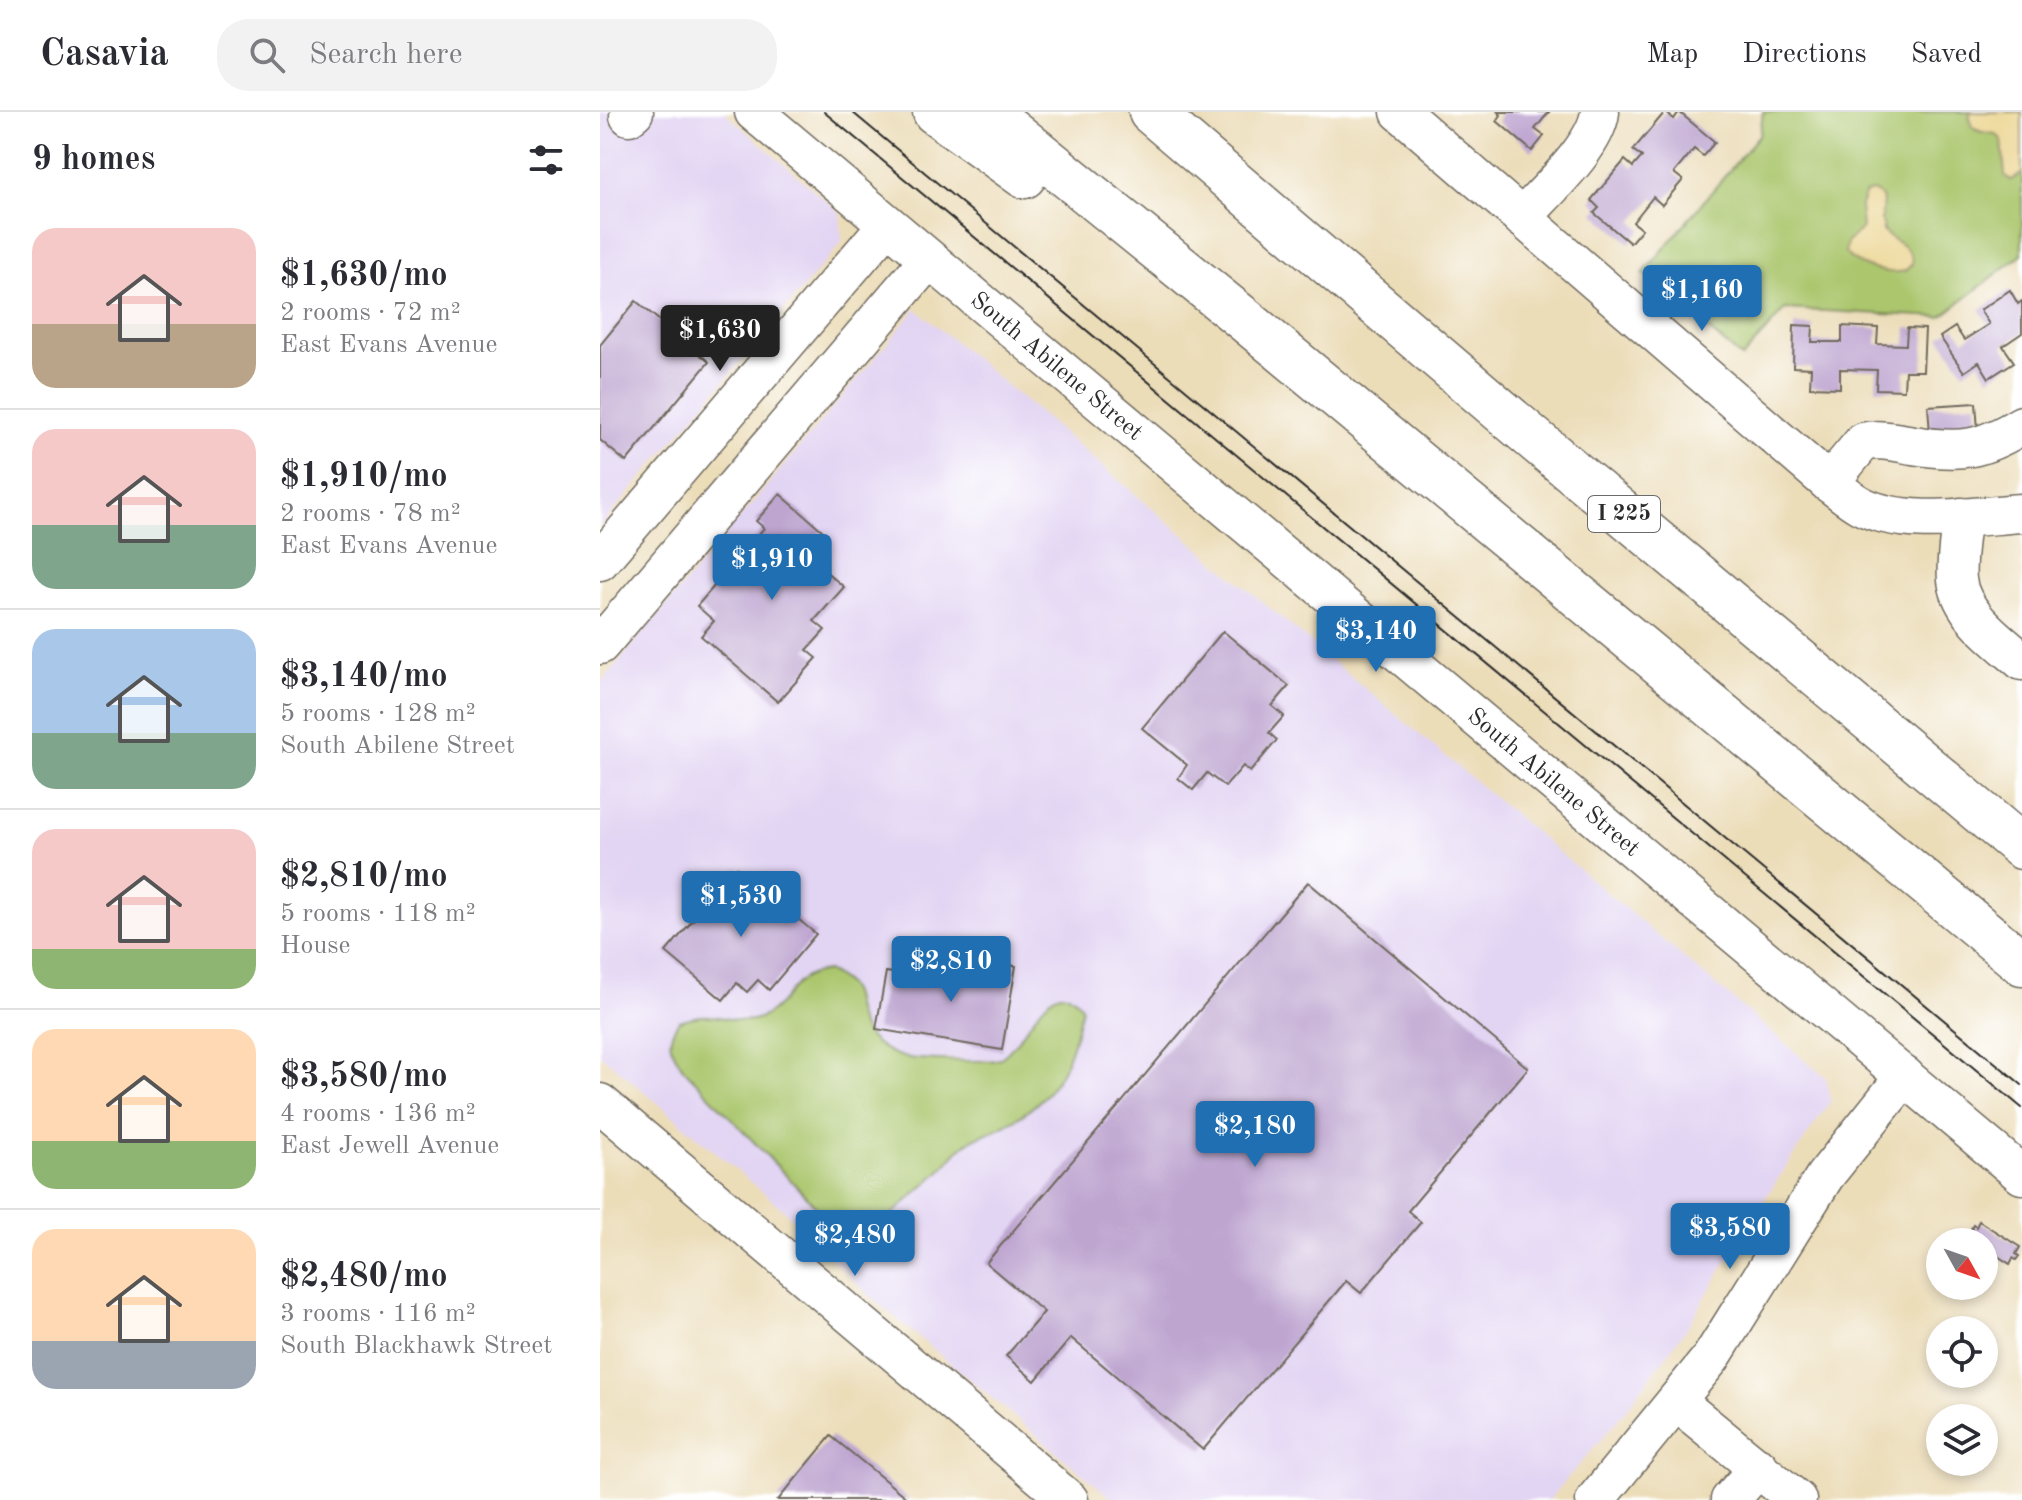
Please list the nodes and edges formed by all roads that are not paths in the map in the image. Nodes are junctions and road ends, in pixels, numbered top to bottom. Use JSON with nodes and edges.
{"nodes":[{"id":1,"x":754,"y":112,"type":"edge"},
{"id":2,"x":935,"y":112,"type":"edge"},
{"id":3,"x":988,"y":112,"type":"edge"},
{"id":4,"x":1151,"y":112,"type":"edge"},
{"id":5,"x":1160,"y":112,"type":"edge"},
{"id":6,"x":1400,"y":112,"type":"edge"},
{"id":7,"x":1600,"y":112,"type":"edge"},
{"id":8,"x":1229,"y":177,"type":"junction"},
{"id":9,"x":1522,"y":218,"type":"junction"},
{"id":10,"x":887,"y":225,"type":"junction"},
{"id":11,"x":928,"y":260,"type":"junction"},
{"id":12,"x":2022,"y":425,"type":"edge"},
{"id":13,"x":1432,"y":474,"type":"junction"},
{"id":14,"x":1829,"y":483,"type":"junction"},
{"id":15,"x":2022,"y":513,"type":"edge"},
{"id":16,"x":1961,"y":517,"type":"junction"},
{"id":17,"x":600,"y":561,"type":"edge"},
{"id":18,"x":600,"y":645,"type":"edge"},
{"id":19,"x":2022,"y":661,"type":"edge"},
{"id":20,"x":2022,"y":847,"type":"edge"},
{"id":21,"x":2022,"y":963,"type":"edge"},
{"id":22,"x":1905,"y":1076,"type":"junction"},
{"id":23,"x":600,"y":1103,"type":"edge"},
{"id":24,"x":2022,"y":1175,"type":"edge"},
{"id":25,"x":1677,"y":1402,"type":"junction"},
{"id":26,"x":1759,"y":1467,"type":"junction"},
{"id":27,"x":1069,"y":1500,"type":"edge"},
{"id":28,"x":1595,"y":1500,"type":"edge"},
{"id":29,"x":1730,"y":1500,"type":"edge"},
{"id":30,"x":1797,"y":1500,"type":"edge"}],
"edges":[{"from":1,"to":10,"type":"street","name":"South Abilene Street"},
{"from":2,"to":13,"type":"highway"},
{"from":3,"to":13,"type":"highway"},
{"from":4,"to":8,"type":"highway","number":"I 225"},
{"from":5,"to":8,"type":"highway"},
{"from":6,"to":9,"type":"street"},
{"from":7,"to":9,"type":"street"},
{"from":8,"to":20,"type":"highway","number":"I 225"},
{"from":9,"to":14,"type":"street"},
{"from":10,"to":11,"type":"street","name":"South Abilene Street"},
{"from":10,"to":17,"type":"street"},
{"from":11,"to":18,"type":"street"},
{"from":11,"to":22,"type":"street","name":"South Abilene Street"},
{"from":12,"to":14,"type":"street"},
{"from":13,"to":21,"type":"highway"},
{"from":14,"to":16,"type":"street"},
{"from":15,"to":16,"type":"street"},
{"from":16,"to":19,"type":"street"},
{"from":22,"to":24,"type":"street","name":"South Abilene Street"},
{"from":22,"to":25,"type":"street"},
{"from":23,"to":27,"type":"street"},
{"from":25,"to":26,"type":"street"},
{"from":25,"to":28,"type":"street"},
{"from":26,"to":29,"type":"street"},
{"from":26,"to":30,"type":"street"}]}
